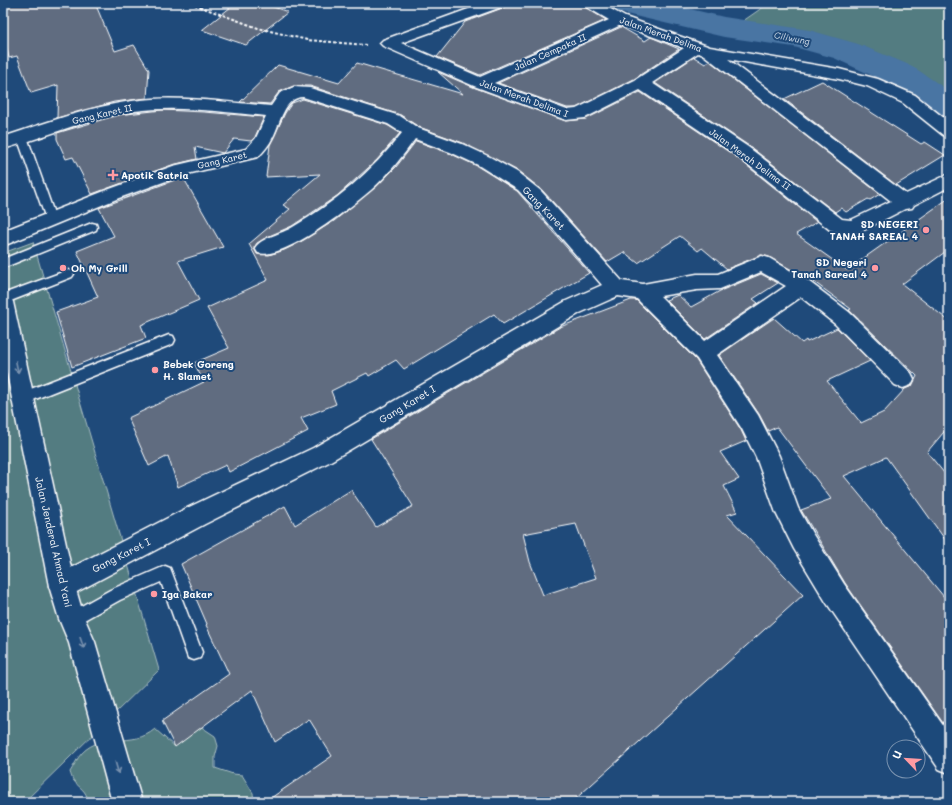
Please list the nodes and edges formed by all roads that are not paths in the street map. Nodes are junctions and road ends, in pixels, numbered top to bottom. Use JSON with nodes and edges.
{"nodes":[{"id":1,"x":499,"y":3,"type":"edge"},
{"id":2,"x":590,"y":3,"type":"edge"},
{"id":3,"x":620,"y":20,"type":"junction"},
{"id":4,"x":702,"y":49,"type":"junction"},
{"id":5,"x":480,"y":83,"type":"junction"},
{"id":6,"x":641,"y":83,"type":"junction"},
{"id":7,"x":275,"y":112,"type":"junction"},
{"id":8,"x":949,"y":131,"type":"edge"},
{"id":9,"x":412,"y":132,"type":"junction"},
{"id":10,"x":22,"y":137,"type":"junction"},
{"id":11,"x":3,"y":143,"type":"edge"},
{"id":12,"x":949,"y":180,"type":"edge"},
{"id":13,"x":906,"y":203,"type":"junction"},
{"id":14,"x":51,"y":219,"type":"junction"},
{"id":15,"x":92,"y":227,"type":"dead end"},
{"id":16,"x":3,"y":239,"type":"edge"},
{"id":17,"x":265,"y":248,"type":"dead end"},
{"id":18,"x":3,"y":264,"type":"edge"},
{"id":19,"x":68,"y":274,"type":"dead end"},
{"id":20,"x":801,"y":286,"type":"junction"},
{"id":21,"x":616,"y":288,"type":"junction"},
{"id":22,"x":643,"y":292,"type":"junction"},
{"id":23,"x":3,"y":299,"type":"edge"},
{"id":24,"x":3,"y":302,"type":"edge"},
{"id":25,"x":168,"y":340,"type":"dead end"},
{"id":26,"x":704,"y":353,"type":"junction"},
{"id":27,"x":903,"y":379,"type":"dead end"},
{"id":28,"x":23,"y":398,"type":"junction"},
{"id":29,"x":62,"y":586,"type":"junction"},
{"id":30,"x":72,"y":619,"type":"junction"},
{"id":31,"x":194,"y":652,"type":"dead end"},
{"id":32,"x":949,"y":759,"type":"edge"},
{"id":33,"x":127,"y":802,"type":"edge"}],
"edges":[{"from":1,"to":5,"type":"street","name":"Jalan Merah Delima I"},
{"from":2,"to":3,"type":"street","name":"Jalan Merah Delima"},
{"from":3,"to":4,"type":"street","name":"Jalan Merah Delima"},
{"from":3,"to":5,"type":"street","name":"Jalan Cempaka II"},
{"from":4,"to":6,"type":"street","name":"Jalan Merah Delima I"},
{"from":4,"to":8,"type":"street","name":"Jalan Merah Delima"},
{"from":4,"to":13,"type":"street"},
{"from":5,"to":6,"type":"street","name":"Jalan Merah Delima I"},
{"from":6,"to":13,"type":"street","name":"Jalan Merah Delima II"},
{"from":7,"to":9,"type":"street","name":"Gang Karet"},
{"from":7,"to":10,"type":"street","name":"Gang Karet II"},
{"from":7,"to":14,"type":"street","name":"Gang Karet"},
{"from":9,"to":17,"type":"street"},
{"from":9,"to":21,"type":"street","name":"Gang Karet"},
{"from":10,"to":11,"type":"street","name":"Gang Karet II"},
{"from":10,"to":14,"type":"lane"},
{"from":12,"to":13,"type":"street"},
{"from":14,"to":16,"type":"street","name":"Gang Karet"},
{"from":15,"to":18,"type":"lane"},
{"from":19,"to":23,"type":"lane"},
{"from":20,"to":22,"type":"street"},
{"from":20,"to":26,"type":"street"},
{"from":20,"to":27,"type":"street"},
{"from":21,"to":22,"type":"street"},
{"from":21,"to":29,"type":"street","name":"Gang Karet I"},
{"from":22,"to":26,"type":"street"},
{"from":24,"to":28,"type":"street","name":"Jalan Jenderal Ahmad Yani","one_way":true},
{"from":25,"to":28,"type":"lane"},
{"from":26,"to":32,"type":"street"},
{"from":28,"to":29,"type":"street","name":"Jalan Jenderal Ahmad Yani"},
{"from":29,"to":30,"type":"street","name":"Jalan Jenderal Ahmad Yani"},
{"from":30,"to":31,"type":"lane"},
{"from":30,"to":33,"type":"street","name":"Jalan Jenderal Ahmad Yani","one_way":true}]}
